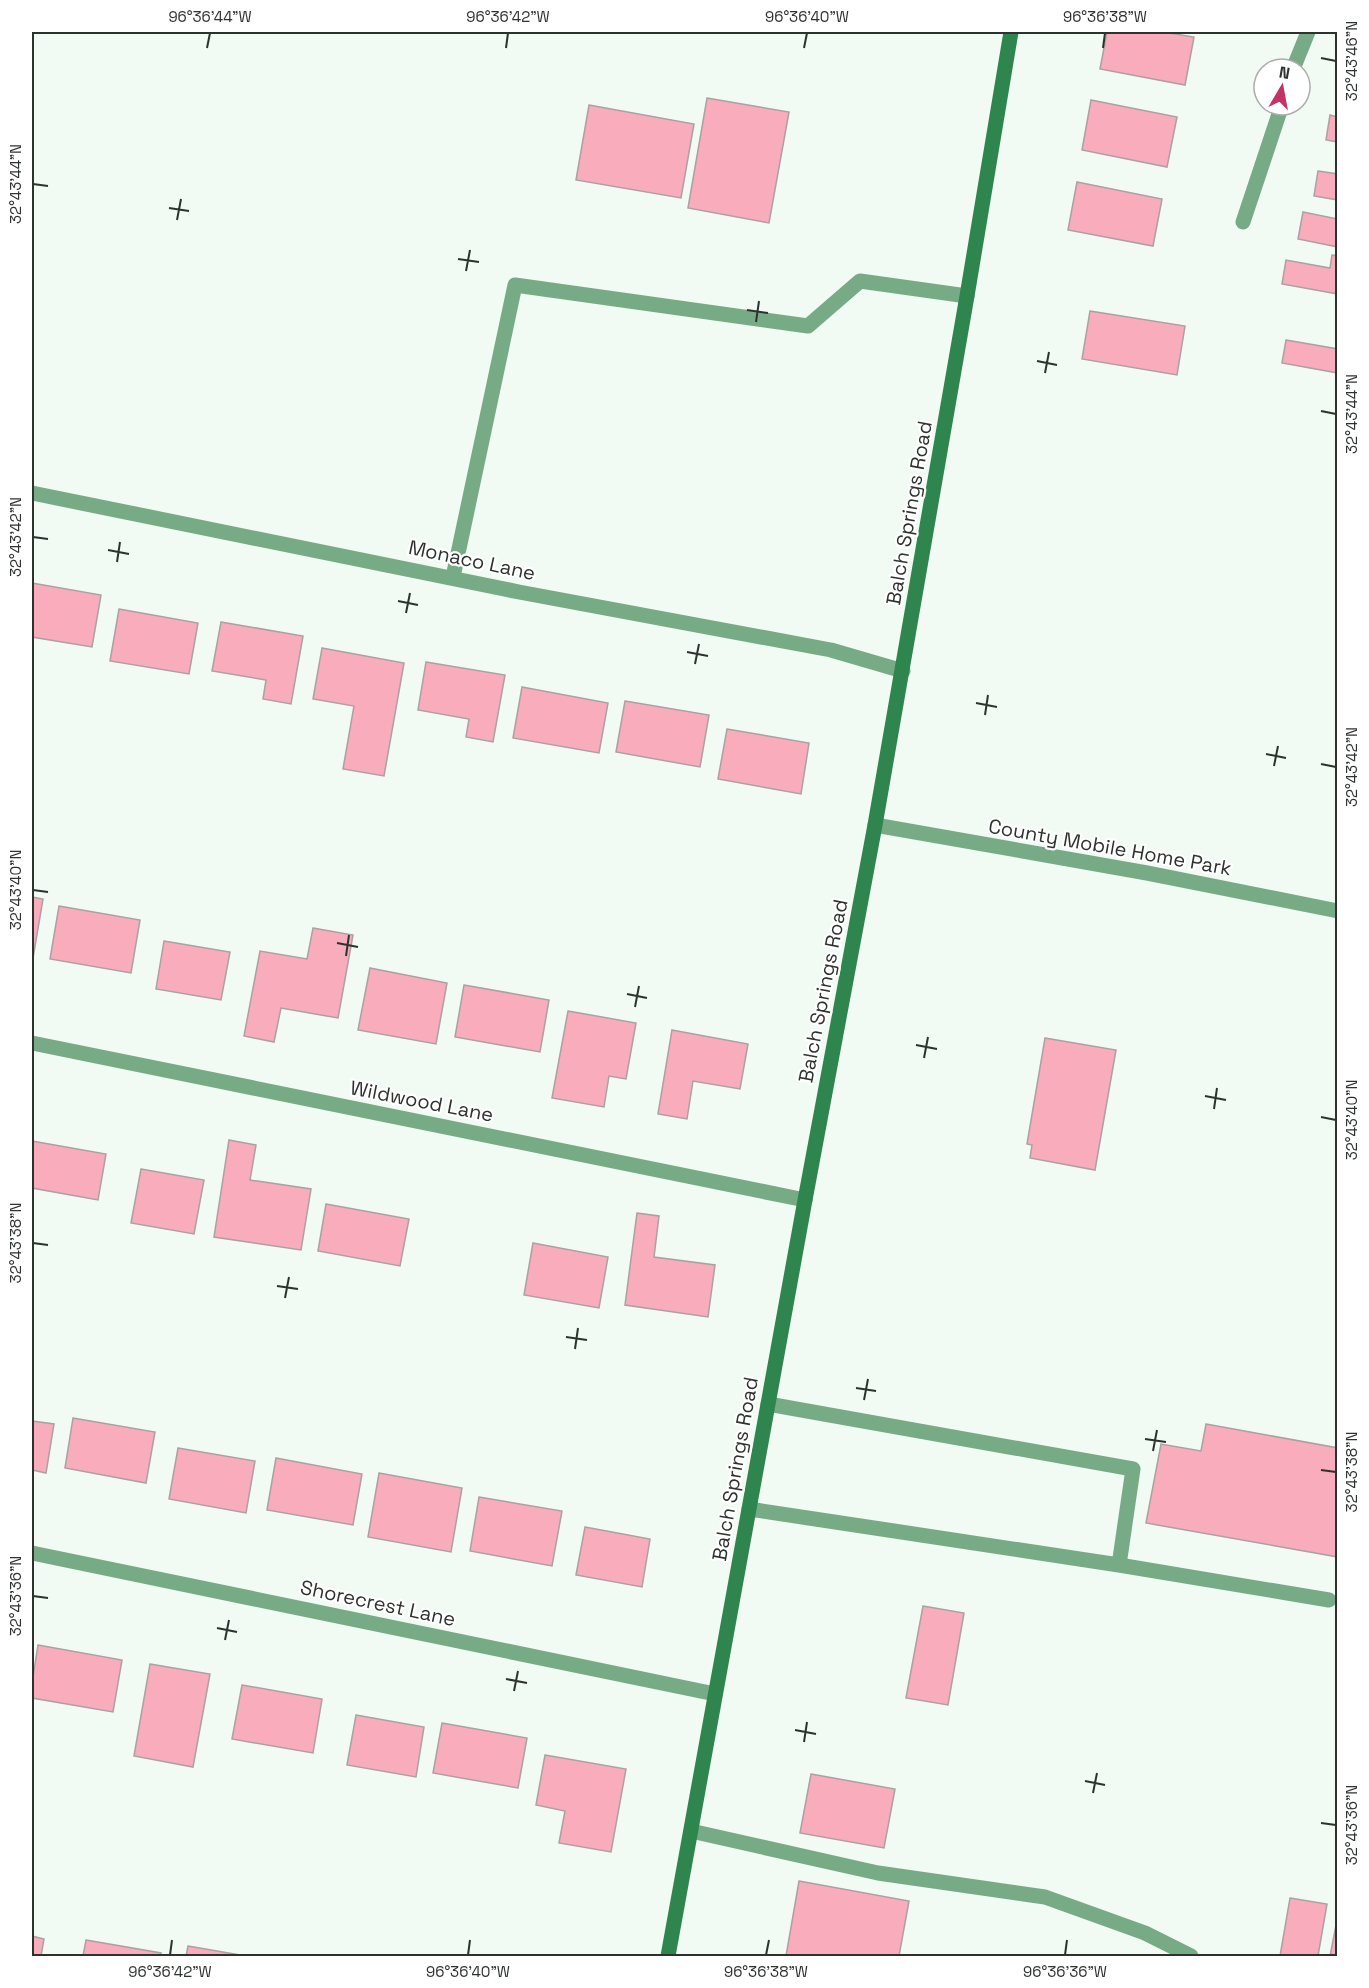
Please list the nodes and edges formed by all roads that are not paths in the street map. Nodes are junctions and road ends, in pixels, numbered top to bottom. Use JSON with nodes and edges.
{"nodes":[{"id":1,"x":1011,"y":32,"type":"edge"},
{"id":2,"x":1308,"y":32,"type":"edge"},
{"id":3,"x":1298,"y":57,"type":"edge"},
{"id":4,"x":1278,"y":117,"type":"edge"},
{"id":5,"x":1243,"y":222,"type":"dead end"},
{"id":6,"x":967,"y":296,"type":"junction"},
{"id":7,"x":32,"y":493,"type":"edge"},
{"id":8,"x":453,"y":577,"type":"junction"},
{"id":9,"x":903,"y":671,"type":"junction"},
{"id":10,"x":876,"y":825,"type":"junction"},
{"id":11,"x":1338,"y":911,"type":"edge"},
{"id":12,"x":32,"y":1043,"type":"edge"},
{"id":13,"x":805,"y":1200,"type":"junction"},
{"id":14,"x":768,"y":1404,"type":"junction"},
{"id":15,"x":749,"y":1509,"type":"junction"},
{"id":16,"x":32,"y":1553,"type":"edge"},
{"id":17,"x":1119,"y":1565,"type":"junction"},
{"id":18,"x":1329,"y":1600,"type":"dead end"},
{"id":19,"x":715,"y":1694,"type":"junction"},
{"id":20,"x":691,"y":1831,"type":"junction"},
{"id":21,"x":668,"y":1956,"type":"edge"},
{"id":22,"x":1191,"y":1956,"type":"edge"}],
"edges":[{"from":1,"to":6,"type":"street","name":"Balch Springs Road"},
{"from":2,"to":3,"type":"street"},
{"from":4,"to":5,"type":"street"},
{"from":6,"to":8,"type":"street"},
{"from":6,"to":9,"type":"street","name":"Balch Springs Road"},
{"from":7,"to":8,"type":"street","name":"Monaco Lane"},
{"from":8,"to":9,"type":"street","name":"Monaco Lane"},
{"from":9,"to":10,"type":"street","name":"Balch Springs Road"},
{"from":10,"to":11,"type":"street","name":"County Mobile Home Park"},
{"from":10,"to":13,"type":"street","name":"Balch Springs Road"},
{"from":12,"to":13,"type":"street","name":"Wildwood Lane"},
{"from":13,"to":14,"type":"street","name":"Balch Springs Road"},
{"from":14,"to":15,"type":"street","name":"Balch Springs Road"},
{"from":14,"to":17,"type":"street"},
{"from":15,"to":17,"type":"street"},
{"from":15,"to":19,"type":"street","name":"Balch Springs Road"},
{"from":16,"to":19,"type":"street","name":"Shorecrest Lane"},
{"from":17,"to":18,"type":"street"},
{"from":19,"to":20,"type":"street","name":"Balch Springs Road"},
{"from":20,"to":21,"type":"street","name":"Balch Springs Road"},
{"from":20,"to":22,"type":"street"}]}
